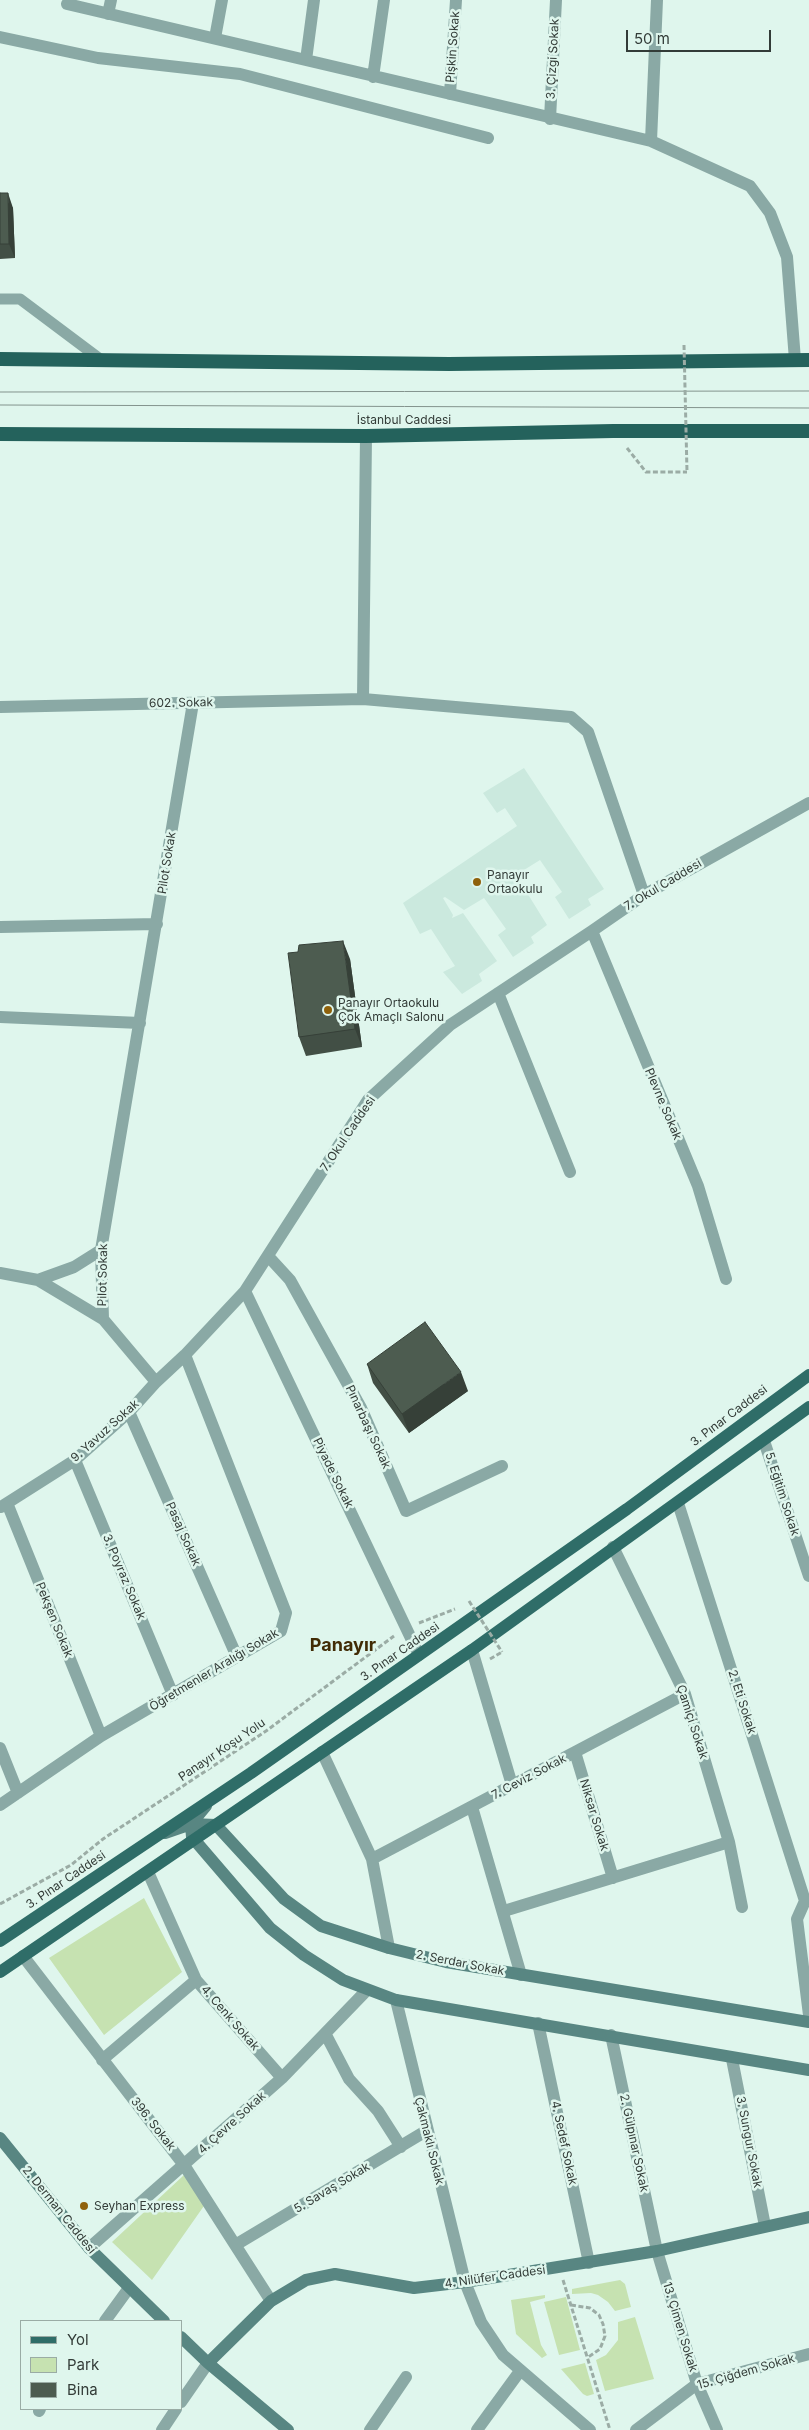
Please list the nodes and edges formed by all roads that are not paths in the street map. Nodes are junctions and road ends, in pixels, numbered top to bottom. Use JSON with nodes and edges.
{"nodes":[{"id":1,"x":111,"y":0,"type":"edge"},
{"id":2,"x":222,"y":0,"type":"edge"},
{"id":3,"x":314,"y":0,"type":"edge"},
{"id":4,"x":384,"y":0,"type":"edge"},
{"id":5,"x":456,"y":0,"type":"edge"},
{"id":6,"x":556,"y":0,"type":"edge"},
{"id":7,"x":657,"y":0,"type":"edge"},
{"id":8,"x":67,"y":4,"type":"dead end"},
{"id":9,"x":108,"y":14,"type":"junction"},
{"id":10,"x":0,"y":37,"type":"edge"},
{"id":11,"x":215,"y":38,"type":"junction"},
{"id":12,"x":306,"y":60,"type":"junction"},
{"id":13,"x":373,"y":77,"type":"junction"},
{"id":14,"x":450,"y":94,"type":"junction"},
{"id":15,"x":550,"y":119,"type":"junction"},
{"id":16,"x":488,"y":138,"type":"dead end"},
{"id":17,"x":651,"y":141,"type":"junction"},
{"id":18,"x":0,"y":299,"type":"edge"},
{"id":19,"x":0,"y":359,"type":"edge"},
{"id":20,"x":100,"y":359,"type":"junction"},
{"id":21,"x":802,"y":360,"type":"edge"},
{"id":22,"x":809,"y":431,"type":"edge"},
{"id":23,"x":0,"y":434,"type":"edge"},
{"id":24,"x":366,"y":436,"type":"junction"},
{"id":25,"x":363,"y":699,"type":"junction"},
{"id":26,"x":193,"y":702,"type":"junction"},
{"id":27,"x":0,"y":707,"type":"edge"},
{"id":28,"x":809,"y":803,"type":"edge"},
{"id":29,"x":644,"y":894,"type":"junction"},
{"id":30,"x":157,"y":924,"type":"junction"},
{"id":31,"x":0,"y":927,"type":"edge"},
{"id":32,"x":592,"y":932,"type":"junction"},
{"id":33,"x":498,"y":993,"type":"junction"},
{"id":34,"x":0,"y":1017,"type":"edge"},
{"id":35,"x":140,"y":1023,"type":"junction"},
{"id":36,"x":570,"y":1172,"type":"dead end"},
{"id":37,"x":102,"y":1250,"type":"junction"},
{"id":38,"x":268,"y":1256,"type":"junction"},
{"id":39,"x":0,"y":1273,"type":"edge"},
{"id":40,"x":726,"y":1279,"type":"dead end"},
{"id":41,"x":38,"y":1280,"type":"junction"},
{"id":42,"x":245,"y":1291,"type":"junction"},
{"id":43,"x":103,"y":1319,"type":"junction"},
{"id":44,"x":185,"y":1355,"type":"junction"},
{"id":45,"x":809,"y":1375,"type":"edge"},
{"id":46,"x":156,"y":1382,"type":"junction"},
{"id":47,"x":809,"y":1407,"type":"edge"},
{"id":48,"x":128,"y":1412,"type":"junction"},
{"id":49,"x":764,"y":1441,"type":"junction"},
{"id":50,"x":74,"y":1460,"type":"junction"},
{"id":51,"x":502,"y":1466,"type":"dead end"},
{"id":52,"x":678,"y":1504,"type":"junction"},
{"id":53,"x":4,"y":1505,"type":"edge"},
{"id":54,"x":613,"y":1547,"type":"junction"},
{"id":55,"x":809,"y":1576,"type":"edge"},
{"id":56,"x":472,"y":1650,"type":"junction"},
{"id":57,"x":419,"y":1656,"type":"junction"},
{"id":58,"x":237,"y":1657,"type":"junction"},
{"id":59,"x":685,"y":1694,"type":"junction"},
{"id":60,"x":173,"y":1695,"type":"junction"},
{"id":61,"x":101,"y":1736,"type":"junction"},
{"id":62,"x":0,"y":1748,"type":"edge"},
{"id":63,"x":322,"y":1752,"type":"junction"},
{"id":64,"x":575,"y":1752,"type":"junction"},
{"id":65,"x":251,"y":1772,"type":"junction"},
{"id":66,"x":512,"y":1785,"type":"junction"},
{"id":67,"x":18,"y":1793,"type":"junction"},
{"id":68,"x":0,"y":1805,"type":"edge"},
{"id":69,"x":472,"y":1807,"type":"junction"},
{"id":70,"x":191,"y":1824,"type":"junction"},
{"id":71,"x":216,"y":1825,"type":"junction"},
{"id":72,"x":156,"y":1836,"type":"junction"},
{"id":73,"x":194,"y":1840,"type":"junction"},
{"id":74,"x":729,"y":1842,"type":"junction"},
{"id":75,"x":372,"y":1860,"type":"junction"},
{"id":76,"x":148,"y":1872,"type":"junction"},
{"id":77,"x":613,"y":1878,"type":"junction"},
{"id":78,"x":807,"y":1900,"type":"edge"},
{"id":79,"x":742,"y":1907,"type":"dead end"},
{"id":80,"x":504,"y":1911,"type":"junction"},
{"id":81,"x":0,"y":1941,"type":"edge"},
{"id":82,"x":389,"y":1948,"type":"junction"},
{"id":83,"x":23,"y":1956,"type":"junction"},
{"id":84,"x":0,"y":1972,"type":"edge"},
{"id":85,"x":521,"y":1974,"type":"junction"},
{"id":86,"x":196,"y":1980,"type":"junction"},
{"id":87,"x":367,"y":1990,"type":"junction"},
{"id":88,"x":396,"y":2000,"type":"junction"},
{"id":89,"x":809,"y":2015,"type":"edge"},
{"id":90,"x":809,"y":2022,"type":"edge"},
{"id":91,"x":538,"y":2023,"type":"junction"},
{"id":92,"x":326,"y":2034,"type":"junction"},
{"id":93,"x":611,"y":2035,"type":"junction"},
{"id":94,"x":732,"y":2058,"type":"junction"},
{"id":95,"x":102,"y":2060,"type":"junction"},
{"id":96,"x":809,"y":2070,"type":"edge"},
{"id":97,"x":282,"y":2078,"type":"junction"},
{"id":98,"x":426,"y":2131,"type":"junction"},
{"id":99,"x":0,"y":2138,"type":"edge"},
{"id":100,"x":401,"y":2147,"type":"junction"},
{"id":101,"x":184,"y":2165,"type":"junction"},
{"id":102,"x":809,"y":2217,"type":"edge"},
{"id":103,"x":765,"y":2226,"type":"junction"},
{"id":104,"x":237,"y":2244,"type":"junction"},
{"id":105,"x":88,"y":2248,"type":"junction"},
{"id":106,"x":657,"y":2251,"type":"junction"},
{"id":107,"x":589,"y":2263,"type":"junction"},
{"id":108,"x":465,"y":2282,"type":"junction"},
{"id":109,"x":129,"y":2288,"type":"junction"},
{"id":110,"x":271,"y":2301,"type":"junction"},
{"id":111,"x":106,"y":2320,"type":"edge"},
{"id":112,"x":163,"y":2320,"type":"edge"},
{"id":113,"x":182,"y":2338,"type":"edge"},
{"id":114,"x":809,"y":2354,"type":"edge"},
{"id":115,"x":208,"y":2363,"type":"junction"},
{"id":116,"x":520,"y":2371,"type":"junction"},
{"id":117,"x":406,"y":2377,"type":"dead end"},
{"id":118,"x":697,"y":2384,"type":"junction"},
{"id":119,"x":182,"y":2401,"type":"edge"},
{"id":120,"x":175,"y":2410,"type":"edge"},
{"id":121,"x":162,"y":2430,"type":"edge"},
{"id":122,"x":288,"y":2430,"type":"edge"},
{"id":123,"x":370,"y":2430,"type":"edge"},
{"id":124,"x":477,"y":2430,"type":"edge"},
{"id":125,"x":590,"y":2430,"type":"edge"},
{"id":126,"x":636,"y":2430,"type":"edge"},
{"id":127,"x":717,"y":2430,"type":"edge"}],
"edges":[{"from":1,"to":9,"type":"street"},
{"from":2,"to":11,"type":"street"},
{"from":3,"to":12,"type":"street"},
{"from":4,"to":13,"type":"street"},
{"from":5,"to":14,"type":"street","name":"Pişkin Sokak"},
{"from":6,"to":15,"type":"street","name":"3. Çizgi Sokak"},
{"from":7,"to":17,"type":"street"},
{"from":8,"to":9,"type":"street"},
{"from":9,"to":11,"type":"street"},
{"from":10,"to":16,"type":"street"},
{"from":11,"to":12,"type":"street"},
{"from":12,"to":13,"type":"street"},
{"from":13,"to":14,"type":"street"},
{"from":14,"to":15,"type":"street"},
{"from":15,"to":17,"type":"street"},
{"from":17,"to":21,"type":"street"},
{"from":18,"to":20,"type":"lane"},
{"from":19,"to":20,"type":"highway"},
{"from":20,"to":21,"type":"highway"},
{"from":22,"to":24,"type":"highway","name":"İstanbul Caddesi"},
{"from":23,"to":24,"type":"highway","name":"İstanbul Caddesi"},
{"from":24,"to":25,"type":"street"},
{"from":25,"to":26,"type":"street","name":"602. Sokak"},
{"from":25,"to":29,"type":"street","name":"602. Sokak"},
{"from":26,"to":27,"type":"street","name":"602. Sokak"},
{"from":26,"to":30,"type":"street","name":"Pilot Sokak"},
{"from":28,"to":29,"type":"street","name":"7. Okul Caddesi"},
{"from":29,"to":32,"type":"street","name":"7. Okul Caddesi"},
{"from":30,"to":31,"type":"street"},
{"from":30,"to":35,"type":"street","name":"Pilot Sokak"},
{"from":32,"to":33,"type":"street","name":"7. Okul Caddesi"},
{"from":32,"to":40,"type":"street","name":"Plevne Sokak"},
{"from":33,"to":36,"type":"street"},
{"from":33,"to":38,"type":"street","name":"7. Okul Caddesi"},
{"from":34,"to":35,"type":"street"},
{"from":35,"to":37,"type":"street","name":"Pilot Sokak"},
{"from":37,"to":41,"type":"street"},
{"from":37,"to":43,"type":"street","name":"Pilot Sokak"},
{"from":38,"to":42,"type":"street","name":"7. Okul Caddesi"},
{"from":38,"to":51,"type":"street","name":"Pınarbaşı Sokak"},
{"from":39,"to":41,"type":"street"},
{"from":41,"to":43,"type":"street"},
{"from":42,"to":44,"type":"street","name":"7. Okul Caddesi"},
{"from":42,"to":57,"type":"street","name":"Piyade Sokak"},
{"from":43,"to":46,"type":"street"},
{"from":44,"to":46,"type":"street","name":"7. Okul Caddesi"},
{"from":44,"to":58,"type":"street","name":"Öğretmenler Aralığı Sokak"},
{"from":45,"to":57,"type":"main road","name":"3. Pınar Caddesi"},
{"from":46,"to":48,"type":"street","name":"9. Yavuz Sokak"},
{"from":47,"to":49,"type":"main road"},
{"from":48,"to":50,"type":"street","name":"9. Yavuz Sokak"},
{"from":48,"to":58,"type":"street","name":"Pasaj Sokak"},
{"from":49,"to":52,"type":"main road"},
{"from":49,"to":55,"type":"street","name":"5. Eğitim Sokak"},
{"from":50,"to":53,"type":"street","name":"9. Yavuz Sokak"},
{"from":50,"to":60,"type":"street","name":"3. Poyraz Sokak"},
{"from":52,"to":54,"type":"main road"},
{"from":52,"to":78,"type":"street","name":"2. Eti Sokak"},
{"from":53,"to":61,"type":"street","name":"Pekşen Sokak"},
{"from":54,"to":56,"type":"main road"},
{"from":54,"to":59,"type":"street","name":"Çamiçi Sokak"},
{"from":56,"to":63,"type":"main road"},
{"from":56,"to":66,"type":"street"},
{"from":57,"to":65,"type":"main road","name":"3. Pınar Caddesi"},
{"from":58,"to":60,"type":"street","name":"Öğretmenler Aralığı Sokak"},
{"from":59,"to":64,"type":"street","name":"7. Ceviz Sokak"},
{"from":59,"to":74,"type":"street","name":"Çamiçi Sokak"},
{"from":60,"to":61,"type":"street","name":"Öğretmenler Aralığı Sokak"},
{"from":61,"to":67,"type":"street","name":"Öğretmenler Aralığı Sokak"},
{"from":62,"to":67,"type":"street"},
{"from":63,"to":71,"type":"main road"},
{"from":63,"to":75,"type":"street"},
{"from":64,"to":66,"type":"street","name":"7. Ceviz Sokak"},
{"from":64,"to":77,"type":"street","name":"Niksar Sokak"},
{"from":65,"to":70,"type":"main road"},
{"from":65,"to":72,"type":"main road","name":"3. Pınar Caddesi"},
{"from":66,"to":69,"type":"street","name":"7. Ceviz Sokak"},
{"from":67,"to":68,"type":"street","name":"Öğretmenler Aralığı Sokak"},
{"from":69,"to":75,"type":"street","name":"7. Ceviz Sokak"},
{"from":69,"to":80,"type":"street"},
{"from":70,"to":71,"type":"main road"},
{"from":70,"to":72,"type":"main road"},
{"from":70,"to":73,"type":"main road"},
{"from":71,"to":73,"type":"main road"},
{"from":71,"to":82,"type":"main road","name":"2. Serdar Sokak"},
{"from":72,"to":81,"type":"main road","name":"3. Pınar Caddesi"},
{"from":73,"to":76,"type":"main road"},
{"from":73,"to":87,"type":"main road"},
{"from":74,"to":77,"type":"street"},
{"from":74,"to":79,"type":"street","name":"Çamiçi Sokak"},
{"from":75,"to":82,"type":"street"},
{"from":76,"to":83,"type":"main road"},
{"from":76,"to":86,"type":"street","name":"4. Cenk Sokak"},
{"from":77,"to":80,"type":"street"},
{"from":78,"to":89,"type":"street"},
{"from":80,"to":85,"type":"street"},
{"from":82,"to":85,"type":"main road","name":"2. Serdar Sokak"},
{"from":83,"to":84,"type":"main road"},
{"from":83,"to":95,"type":"street","name":"396. Sokak"},
{"from":85,"to":90,"type":"main road","name":"2. Serdar Sokak"},
{"from":86,"to":95,"type":"street"},
{"from":86,"to":97,"type":"street","name":"4. Cenk Sokak"},
{"from":87,"to":88,"type":"main road"},
{"from":87,"to":92,"type":"street","name":"4. Çevre Sokak"},
{"from":88,"to":91,"type":"main road"},
{"from":88,"to":98,"type":"street","name":"Çakmaklı Sokak"},
{"from":91,"to":93,"type":"main road"},
{"from":91,"to":107,"type":"street","name":"4. Sedef Sokak"},
{"from":92,"to":97,"type":"street","name":"4. Çevre Sokak"},
{"from":92,"to":100,"type":"street"},
{"from":93,"to":94,"type":"main road"},
{"from":93,"to":106,"type":"street","name":"2. Gülpınar Sokak"},
{"from":94,"to":96,"type":"main road"},
{"from":94,"to":103,"type":"street","name":"3. Sungur Sokak"},
{"from":95,"to":101,"type":"street","name":"396. Sokak"},
{"from":97,"to":101,"type":"street","name":"4. Çevre Sokak"},
{"from":98,"to":100,"type":"street","name":"5. Savaş Sokak"},
{"from":98,"to":108,"type":"street","name":"Çakmaklı Sokak"},
{"from":99,"to":105,"type":"main road","name":"2. Derman Caddesi"},
{"from":100,"to":104,"type":"street","name":"5. Savaş Sokak"},
{"from":101,"to":104,"type":"street","name":"396. Sokak"},
{"from":101,"to":105,"type":"street","name":"4. Çevre Sokak"},
{"from":102,"to":103,"type":"main road","name":"4. Nilüfer Caddesi"},
{"from":103,"to":106,"type":"main road","name":"4. Nilüfer Caddesi"},
{"from":104,"to":110,"type":"street","name":"396. Sokak"},
{"from":105,"to":109,"type":"main road","name":"2. Derman Caddesi"},
{"from":106,"to":107,"type":"main road","name":"4. Nilüfer Caddesi"},
{"from":106,"to":118,"type":"street","name":"13. Çimen Sokak"},
{"from":107,"to":108,"type":"main road","name":"4. Nilüfer Caddesi"},
{"from":108,"to":110,"type":"main road","name":"4. Nilüfer Caddesi"},
{"from":108,"to":116,"type":"street","name":"Çakmaklı Sokak"},
{"from":109,"to":111,"type":"street"},
{"from":109,"to":112,"type":"main road","name":"2. Derman Caddesi"},
{"from":110,"to":115,"type":"main road","name":"4. Nilüfer Caddesi"},
{"from":113,"to":115,"type":"main road"},
{"from":114,"to":118,"type":"street","name":"15. Çiğdem Sokak"},
{"from":115,"to":119,"type":"street"},
{"from":115,"to":122,"type":"main road"},
{"from":116,"to":124,"type":"street"},
{"from":116,"to":125,"type":"street","name":"Çakmaklı Sokak"},
{"from":117,"to":123,"type":"street"},
{"from":118,"to":126,"type":"street","name":"15. Çiğdem Sokak"},
{"from":118,"to":127,"type":"street","name":"13. Çimen Sokak"},
{"from":120,"to":121,"type":"street"}]}
